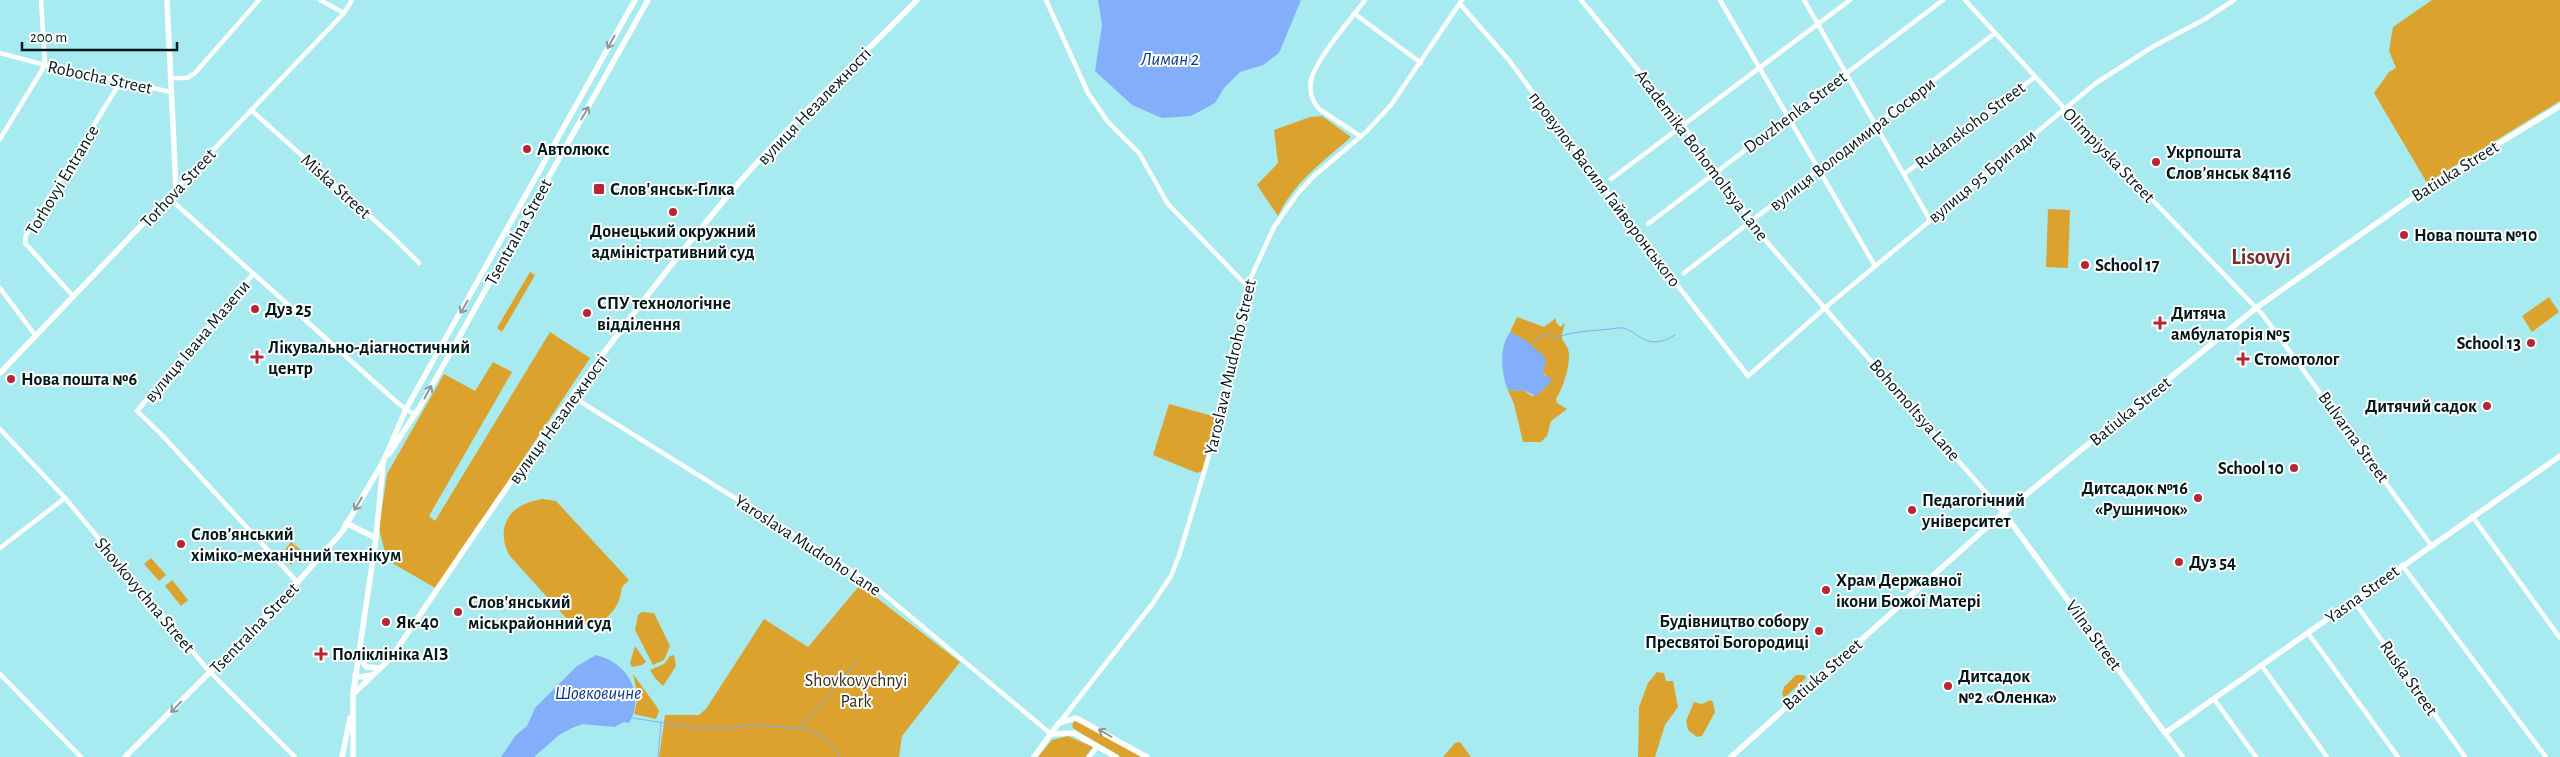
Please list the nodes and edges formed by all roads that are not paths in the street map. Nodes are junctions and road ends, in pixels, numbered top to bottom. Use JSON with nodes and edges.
{"nodes":[{"id":1,"x":41,"y":0,"type":"edge"},
{"id":2,"x":167,"y":0,"type":"edge"},
{"id":3,"x":259,"y":0,"type":"edge"},
{"id":4,"x":320,"y":0,"type":"edge"},
{"id":5,"x":352,"y":0,"type":"edge"},
{"id":6,"x":635,"y":0,"type":"edge"},
{"id":7,"x":648,"y":0,"type":"edge"},
{"id":8,"x":918,"y":0,"type":"edge"},
{"id":9,"x":1046,"y":0,"type":"edge"},
{"id":10,"x":1365,"y":0,"type":"edge"},
{"id":11,"x":1581,"y":0,"type":"edge"},
{"id":12,"x":1720,"y":0,"type":"edge"},
{"id":13,"x":1804,"y":0,"type":"edge"},
{"id":14,"x":1850,"y":0,"type":"edge"},
{"id":15,"x":1943,"y":0,"type":"edge"},
{"id":16,"x":1965,"y":0,"type":"edge"},
{"id":17,"x":2234,"y":0,"type":"edge"},
{"id":18,"x":1461,"y":2,"type":"edge"},
{"id":19,"x":344,"y":13,"type":"junction"},
{"id":20,"x":1355,"y":14,"type":"junction"},
{"id":21,"x":1818,"y":24,"type":"junction"},
{"id":22,"x":1995,"y":33,"type":"junction"},
{"id":23,"x":0,"y":53,"type":"edge"},
{"id":24,"x":1421,"y":63,"type":"junction"},
{"id":25,"x":45,"y":65,"type":"junction"},
{"id":26,"x":1759,"y":68,"type":"junction"},
{"id":27,"x":1846,"y":74,"type":"junction"},
{"id":28,"x":2035,"y":77,"type":"junction"},
{"id":29,"x":171,"y":78,"type":"junction"},
{"id":30,"x":121,"y":81,"type":"junction"},
{"id":31,"x":171,"y":92,"type":"junction"},
{"id":32,"x":2560,"y":106,"type":"edge"},
{"id":33,"x":2064,"y":108,"type":"junction"},
{"id":34,"x":251,"y":110,"type":"junction"},
{"id":35,"x":1788,"y":118,"type":"junction"},
{"id":36,"x":1683,"y":125,"type":"junction"},
{"id":37,"x":1876,"y":125,"type":"junction"},
{"id":38,"x":1360,"y":136,"type":"junction"},
{"id":39,"x":0,"y":139,"type":"edge"},
{"id":40,"x":1818,"y":170,"type":"junction"},
{"id":41,"x":1718,"y":171,"type":"junction"},
{"id":42,"x":1904,"y":174,"type":"junction"},
{"id":43,"x":1611,"y":179,"type":"dead end"},
{"id":44,"x":176,"y":189,"type":"junction"},
{"id":45,"x":169,"y":198,"type":"junction"},
{"id":46,"x":1930,"y":220,"type":"junction"},
{"id":47,"x":1752,"y":221,"type":"junction"},
{"id":48,"x":1648,"y":224,"type":"dead end"},
{"id":49,"x":419,"y":263,"type":"dead end"},
{"id":50,"x":1875,"y":266,"type":"junction"},
{"id":51,"x":1684,"y":273,"type":"dead end"},
{"id":52,"x":253,"y":274,"type":"junction"},
{"id":53,"x":1246,"y":286,"type":"junction"},
{"id":54,"x":0,"y":288,"type":"edge"},
{"id":55,"x":73,"y":296,"type":"junction"},
{"id":56,"x":1826,"y":307,"type":"junction"},
{"id":57,"x":2256,"y":308,"type":"junction"},
{"id":58,"x":35,"y":335,"type":"junction"},
{"id":59,"x":0,"y":373,"type":"edge"},
{"id":60,"x":1748,"y":376,"type":"joint"},
{"id":61,"x":573,"y":397,"type":"junction"},
{"id":62,"x":406,"y":409,"type":"junction"},
{"id":63,"x":414,"y":414,"type":"junction"},
{"id":64,"x":0,"y":429,"type":"edge"},
{"id":65,"x":2560,"y":456,"type":"edge"},
{"id":66,"x":383,"y":462,"type":"junction"},
{"id":67,"x":65,"y":498,"type":"junction"},
{"id":68,"x":2004,"y":513,"type":"junction"},
{"id":69,"x":2472,"y":516,"type":"junction"},
{"id":70,"x":346,"y":523,"type":"junction"},
{"id":71,"x":376,"y":538,"type":"junction"},
{"id":72,"x":2432,"y":545,"type":"junction"},
{"id":73,"x":0,"y":548,"type":"edge"},
{"id":74,"x":2402,"y":565,"type":"junction"},
{"id":75,"x":298,"y":583,"type":"junction"},
{"id":76,"x":2353,"y":600,"type":"junction"},
{"id":77,"x":2308,"y":634,"type":"junction"},
{"id":78,"x":2560,"y":638,"type":"edge"},
{"id":79,"x":358,"y":655,"type":"junction"},
{"id":80,"x":2262,"y":666,"type":"junction"},
{"id":81,"x":367,"y":667,"type":"junction"},
{"id":82,"x":380,"y":668,"type":"junction"},
{"id":83,"x":210,"y":672,"type":"junction"},
{"id":84,"x":356,"y":673,"type":"junction"},
{"id":85,"x":0,"y":674,"type":"edge"},
{"id":86,"x":374,"y":674,"type":"junction"},
{"id":87,"x":5,"y":679,"type":"junction"},
{"id":88,"x":0,"y":684,"type":"edge"},
{"id":89,"x":353,"y":694,"type":"junction"},
{"id":90,"x":2214,"y":699,"type":"junction"},
{"id":91,"x":1059,"y":723,"type":"junction"},
{"id":92,"x":2165,"y":733,"type":"junction"},
{"id":93,"x":1051,"y":734,"type":"junction"},
{"id":94,"x":1098,"y":746,"type":"junction"},
{"id":95,"x":81,"y":757,"type":"edge"},
{"id":96,"x":125,"y":757,"type":"edge"},
{"id":97,"x":295,"y":757,"type":"edge"},
{"id":98,"x":342,"y":757,"type":"edge"},
{"id":99,"x":353,"y":757,"type":"edge"},
{"id":100,"x":1034,"y":757,"type":"edge"},
{"id":101,"x":1089,"y":757,"type":"edge"},
{"id":102,"x":1116,"y":757,"type":"edge"},
{"id":103,"x":1147,"y":757,"type":"edge"},
{"id":104,"x":1731,"y":757,"type":"edge"},
{"id":105,"x":2182,"y":757,"type":"edge"},
{"id":106,"x":2256,"y":757,"type":"edge"},
{"id":107,"x":2327,"y":757,"type":"edge"},
{"id":108,"x":2398,"y":757,"type":"edge"},
{"id":109,"x":2465,"y":757,"type":"edge"},
{"id":110,"x":2546,"y":757,"type":"edge"}],
"edges":[{"from":1,"to":25,"type":"street"},
{"from":2,"to":29,"type":"street"},
{"from":3,"to":29,"type":"street"},
{"from":4,"to":19,"type":"street"},
{"from":5,"to":19,"type":"street","name":"Torhova Street"},
{"from":6,"to":62,"type":"street","name":"Tsentralna Street","one_way":true},
{"from":63,"to":7,"type":"street","name":"Tsentralna Street","one_way":true},
{"from":8,"to":61,"type":"street","name":"вулиця Незалежності"},
{"from":9,"to":53,"type":"street"},
{"from":10,"to":20,"type":"street"},
{"from":11,"to":36,"type":"street","name":"Academika Bohomoltsya Lane"},
{"from":12,"to":26,"type":"street"},
{"from":13,"to":21,"type":"street"},
{"from":14,"to":21,"type":"street"},
{"from":15,"to":27,"type":"street","name":"Dovzhenka Street"},
{"from":16,"to":22,"type":"street","name":"Olimpiyska Street"},
{"from":17,"to":33,"type":"street","name":"вулиця 95 Бригади"},
{"from":18,"to":24,"type":"street","name":"Yaroslava Mudroho Street"},
{"from":18,"to":60,"type":"street","name":"провулок Василя Гайворонського"},
{"from":19,"to":34,"type":"street","name":"Torhova Street"},
{"from":20,"to":24,"type":"street"},
{"from":20,"to":38,"type":"street"},
{"from":21,"to":26,"type":"street"},
{"from":21,"to":27,"type":"street"},
{"from":22,"to":28,"type":"street","name":"Olimpiyska Street"},
{"from":22,"to":37,"type":"street","name":"вулиця Володимира Сосюри"},
{"from":23,"to":25,"type":"street","name":"Robocha Street"},
{"from":24,"to":38,"type":"street","name":"Yaroslava Mudroho Street"},
{"from":25,"to":30,"type":"street","name":"Robocha Street"},
{"from":25,"to":39,"type":"street"},
{"from":26,"to":35,"type":"street"},
{"from":26,"to":36,"type":"street"},
{"from":27,"to":35,"type":"street","name":"Dovzhenka Street"},
{"from":27,"to":37,"type":"street"},
{"from":28,"to":33,"type":"street","name":"Olimpiyska Street"},
{"from":28,"to":42,"type":"street","name":"Rudanskoho Street"},
{"from":29,"to":31,"type":"street"},
{"from":30,"to":31,"type":"street","name":"Robocha Street"},
{"from":30,"to":55,"type":"street","name":"Torhovyi Entrance"},
{"from":31,"to":44,"type":"street"},
{"from":32,"to":57,"type":"street","name":"Batiuka Street"},
{"from":33,"to":46,"type":"street","name":"вулиця 95 Бригади"},
{"from":33,"to":57,"type":"street","name":"Olimpiyska Street"},
{"from":34,"to":44,"type":"street","name":"Torhova Street"},
{"from":34,"to":49,"type":"street","name":"Miska Street"},
{"from":35,"to":40,"type":"street"},
{"from":35,"to":41,"type":"street","name":"Dovzhenka Street"},
{"from":36,"to":41,"type":"street","name":"Academika Bohomoltsya Lane"},
{"from":36,"to":43,"type":"street"},
{"from":37,"to":40,"type":"street","name":"вулиця Володимира Сосюри"},
{"from":37,"to":42,"type":"street"},
{"from":38,"to":53,"type":"street","name":"Yaroslava Mudroho Street"},
{"from":40,"to":47,"type":"street","name":"вулиця Володимира Сосюри"},
{"from":40,"to":50,"type":"street"},
{"from":41,"to":47,"type":"street","name":"Academika Bohomoltsya Lane"},
{"from":41,"to":48,"type":"street","name":"Dovzhenka Street"},
{"from":42,"to":46,"type":"street"},
{"from":44,"to":45,"type":"street","name":"Torhova Street"},
{"from":45,"to":52,"type":"street"},
{"from":45,"to":55,"type":"street","name":"Torhova Street"},
{"from":46,"to":50,"type":"street","name":"вулиця 95 Бригади"},
{"from":47,"to":51,"type":"street","name":"вулиця Володимира Сосюри"},
{"from":47,"to":56,"type":"street","name":"Academika Bohomoltsya Lane"},
{"from":50,"to":56,"type":"street","name":"вулиця 95 Бригади"},
{"from":52,"to":62,"type":"street"},
{"from":52,"to":75,"type":"street","name":"вулиця Івана Мазепи"},
{"from":53,"to":91,"type":"street","name":"Yaroslava Mudroho Street"},
{"from":54,"to":58,"type":"street"},
{"from":55,"to":58,"type":"street","name":"Torhova Street"},
{"from":56,"to":60,"type":"street","name":"вулиця 95 Бригади"},
{"from":56,"to":68,"type":"street","name":"Bohomoltsya Lane"},
{"from":57,"to":68,"type":"street","name":"Batiuka Street"},
{"from":57,"to":72,"type":"street","name":"Bulvarna Street"},
{"from":58,"to":59,"type":"street","name":"Torhova Street"},
{"from":61,"to":82,"type":"street","name":"вулиця Незалежності"},
{"from":61,"to":93,"type":"street","name":"Yaroslava Mudroho Lane"},
{"from":62,"to":63,"type":"street"},
{"from":62,"to":66,"type":"street","name":"Tsentralna Street"},
{"from":63,"to":66,"type":"street","name":"Tsentralna Street"},
{"from":64,"to":67,"type":"street","name":"Shovkovychna Street"},
{"from":65,"to":69,"type":"street","name":"Yasna Street"},
{"from":66,"to":70,"type":"street","name":"Tsentralna Street","one_way":true},
{"from":66,"to":71,"type":"street"},
{"from":67,"to":73,"type":"street"},
{"from":67,"to":83,"type":"street","name":"Shovkovychna Street"},
{"from":68,"to":92,"type":"street","name":"Vilna Street"},
{"from":68,"to":104,"type":"street","name":"Batiuka Street"},
{"from":69,"to":72,"type":"street","name":"Yasna Street"},
{"from":69,"to":78,"type":"street"},
{"from":70,"to":71,"type":"street"},
{"from":70,"to":75,"type":"street","name":"Tsentralna Street"},
{"from":71,"to":79,"type":"street"},
{"from":72,"to":74,"type":"street","name":"Yasna Street"},
{"from":74,"to":76,"type":"street","name":"Yasna Street"},
{"from":74,"to":110,"type":"street"},
{"from":75,"to":83,"type":"street","name":"Tsentralna Street"},
{"from":76,"to":77,"type":"street","name":"Yasna Street"},
{"from":76,"to":109,"type":"street","name":"Ruska Street"},
{"from":77,"to":80,"type":"street","name":"Yasna Street"},
{"from":77,"to":108,"type":"street"},
{"from":79,"to":81,"type":"street"},
{"from":79,"to":84,"type":"street"},
{"from":80,"to":90,"type":"street","name":"Yasna Street"},
{"from":80,"to":107,"type":"street"},
{"from":81,"to":82,"type":"street"},
{"from":81,"to":84,"type":"street"},
{"from":82,"to":86,"type":"street","name":"вулиця Незалежності"},
{"from":83,"to":96,"type":"street","name":"Tsentralna Street","one_way":true},
{"from":83,"to":97,"type":"street","name":"Shovkovychna Street"},
{"from":84,"to":86,"type":"street"},
{"from":84,"to":89,"type":"street"},
{"from":85,"to":87,"type":"street"},
{"from":86,"to":89,"type":"street","name":"вулиця Незалежності"},
{"from":87,"to":88,"type":"street"},
{"from":87,"to":95,"type":"street"},
{"from":89,"to":98,"type":"street"},
{"from":89,"to":99,"type":"street"},
{"from":90,"to":92,"type":"street","name":"Yasna Street"},
{"from":90,"to":106,"type":"street"},
{"from":91,"to":93,"type":"street","name":"Yaroslava Mudroho Street"},
{"from":103,"to":91,"type":"street","one_way":true},
{"from":92,"to":105,"type":"street","name":"Vilna Street"},
{"from":93,"to":94,"type":"street"},
{"from":93,"to":100,"type":"street","name":"Yaroslava Mudroho Street"},
{"from":94,"to":101,"type":"street"},
{"from":94,"to":102,"type":"street"}]}
